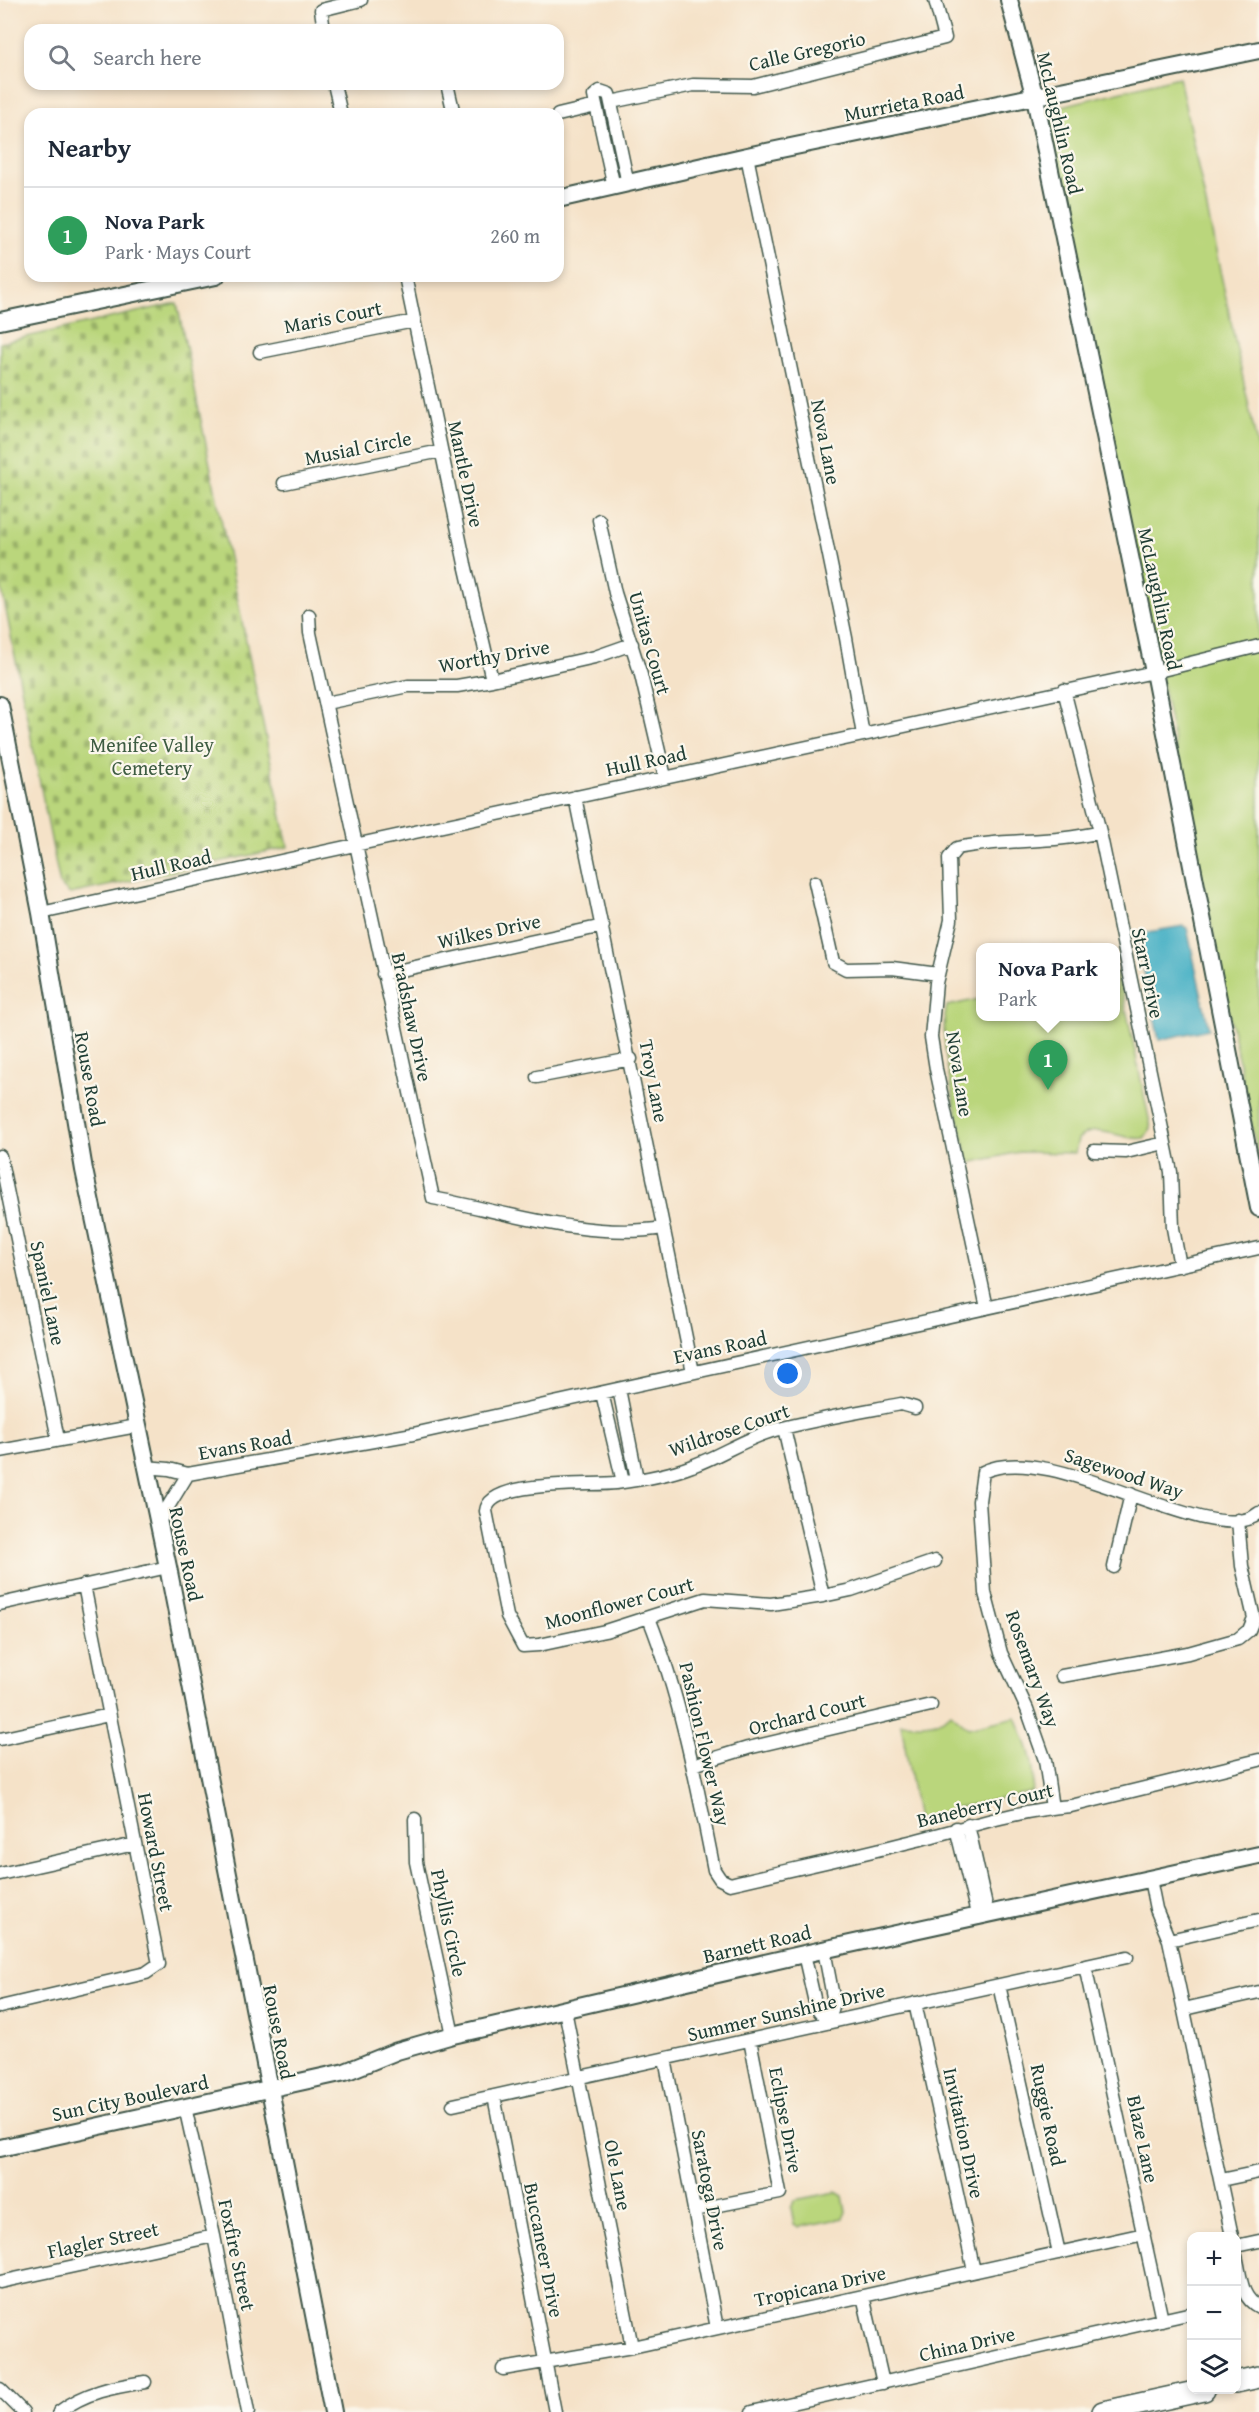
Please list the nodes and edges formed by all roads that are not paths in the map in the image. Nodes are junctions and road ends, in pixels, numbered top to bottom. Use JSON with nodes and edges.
{"nodes":[{"id":1,"x":361,"y":0,"type":"edge"},
{"id":2,"x":934,"y":0,"type":"edge"},
{"id":3,"x":1009,"y":0,"type":"edge"},
{"id":4,"x":323,"y":24,"type":"edge"},
{"id":5,"x":1259,"y":50,"type":"edge"},
{"id":6,"x":335,"y":90,"type":"edge"},
{"id":7,"x":448,"y":90,"type":"edge"},
{"id":8,"x":1035,"y":98,"type":"junction"},
{"id":9,"x":611,"y":102,"type":"junction"},
{"id":10,"x":596,"y":106,"type":"junction"},
{"id":11,"x":340,"y":108,"type":"edge"},
{"id":12,"x":453,"y":108,"type":"edge"},
{"id":13,"x":564,"y":114,"type":"edge"},
{"id":14,"x":747,"y":156,"type":"junction"},
{"id":15,"x":621,"y":185,"type":"junction"},
{"id":16,"x":564,"y":198,"type":"edge"},
{"id":17,"x":187,"y":282,"type":"edge"},
{"id":18,"x":406,"y":282,"type":"edge"},
{"id":19,"x":0,"y":321,"type":"edge"},
{"id":20,"x":414,"y":321,"type":"junction"},
{"id":21,"x":260,"y":352,"type":"dead end"},
{"id":22,"x":441,"y":451,"type":"junction"},
{"id":23,"x":284,"y":483,"type":"dead end"},
{"id":24,"x":599,"y":520,"type":"dead end"},
{"id":25,"x":309,"y":615,"type":"dead end"},
{"id":26,"x":632,"y":644,"type":"junction"},
{"id":27,"x":1259,"y":645,"type":"edge"},
{"id":28,"x":1154,"y":672,"type":"junction"},
{"id":29,"x":492,"y":680,"type":"junction"},
{"id":30,"x":1064,"y":690,"type":"junction"},
{"id":31,"x":326,"y":703,"type":"junction"},
{"id":32,"x":0,"y":705,"type":"edge"},
{"id":33,"x":863,"y":735,"type":"junction"},
{"id":34,"x":665,"y":777,"type":"junction"},
{"id":35,"x":575,"y":797,"type":"junction"},
{"id":36,"x":1100,"y":832,"type":"junction"},
{"id":37,"x":355,"y":844,"type":"junction"},
{"id":38,"x":815,"y":882,"type":"dead end"},
{"id":39,"x":41,"y":913,"type":"junction"},
{"id":40,"x":603,"y":926,"type":"junction"},
{"id":41,"x":383,"y":974,"type":"junction"},
{"id":42,"x":938,"y":974,"type":"junction"},
{"id":43,"x":631,"y":1059,"type":"junction"},
{"id":44,"x":537,"y":1077,"type":"dead end"},
{"id":45,"x":1165,"y":1143,"type":"junction"},
{"id":46,"x":1094,"y":1151,"type":"dead end"},
{"id":47,"x":0,"y":1156,"type":"edge"},
{"id":48,"x":1259,"y":1208,"type":"edge"},
{"id":49,"x":663,"y":1228,"type":"junction"},
{"id":50,"x":1259,"y":1248,"type":"edge"},
{"id":51,"x":1180,"y":1266,"type":"junction"},
{"id":52,"x":987,"y":1308,"type":"junction"},
{"id":53,"x":693,"y":1372,"type":"junction"},
{"id":54,"x":618,"y":1389,"type":"junction"},
{"id":55,"x":602,"y":1392,"type":"junction"},
{"id":56,"x":915,"y":1408,"type":"dead end"},
{"id":57,"x":137,"y":1426,"type":"junction"},
{"id":58,"x":784,"y":1428,"type":"junction"},
{"id":59,"x":58,"y":1439,"type":"junction"},
{"id":60,"x":0,"y":1451,"type":"edge"},
{"id":61,"x":145,"y":1467,"type":"junction"},
{"id":62,"x":983,"y":1472,"type":"joint"},
{"id":63,"x":188,"y":1474,"type":"junction"},
{"id":64,"x":637,"y":1479,"type":"junction"},
{"id":65,"x":623,"y":1482,"type":"junction"},
{"id":66,"x":1131,"y":1494,"type":"junction"},
{"id":67,"x":1257,"y":1516,"type":"edge"},
{"id":68,"x":1238,"y":1520,"type":"junction"},
{"id":69,"x":158,"y":1523,"type":"junction"},
{"id":70,"x":935,"y":1561,"type":"dead end"},
{"id":71,"x":168,"y":1567,"type":"junction"},
{"id":72,"x":1114,"y":1567,"type":"dead end"},
{"id":73,"x":84,"y":1585,"type":"junction"},
{"id":74,"x":823,"y":1596,"type":"junction"},
{"id":75,"x":0,"y":1604,"type":"edge"},
{"id":76,"x":649,"y":1618,"type":"junction"},
{"id":77,"x":523,"y":1646,"type":"joint"},
{"id":78,"x":1062,"y":1676,"type":"dead end"},
{"id":79,"x":931,"y":1705,"type":"dead end"},
{"id":80,"x":109,"y":1715,"type":"junction"},
{"id":81,"x":0,"y":1739,"type":"edge"},
{"id":82,"x":1259,"y":1760,"type":"edge"},
{"id":83,"x":693,"y":1765,"type":"junction"},
{"id":84,"x":1052,"y":1808,"type":"junction"},
{"id":85,"x":416,"y":1819,"type":"dead end"},
{"id":86,"x":962,"y":1827,"type":"junction"},
{"id":87,"x":135,"y":1844,"type":"junction"},
{"id":88,"x":1259,"y":1855,"type":"edge"},
{"id":89,"x":0,"y":1874,"type":"edge"},
{"id":90,"x":720,"y":1879,"type":"joint"},
{"id":91,"x":1150,"y":1879,"type":"junction"},
{"id":92,"x":983,"y":1916,"type":"junction"},
{"id":93,"x":1259,"y":1920,"type":"edge"},
{"id":94,"x":1169,"y":1940,"type":"junction"},
{"id":95,"x":824,"y":1950,"type":"junction"},
{"id":96,"x":804,"y":1954,"type":"junction"},
{"id":97,"x":1127,"y":1957,"type":"dead end"},
{"id":98,"x":1085,"y":1966,"type":"junction"},
{"id":99,"x":999,"y":1985,"type":"junction"},
{"id":100,"x":1259,"y":1992,"type":"edge"},
{"id":101,"x":915,"y":2003,"type":"junction"},
{"id":102,"x":0,"y":2007,"type":"edge"},
{"id":103,"x":1184,"y":2009,"type":"junction"},
{"id":104,"x":566,"y":2010,"type":"junction"},
{"id":105,"x":829,"y":2022,"type":"junction"},
{"id":106,"x":453,"y":2035,"type":"junction"},
{"id":107,"x":750,"y":2040,"type":"junction"},
{"id":108,"x":665,"y":2059,"type":"junction"},
{"id":109,"x":579,"y":2078,"type":"junction"},
{"id":110,"x":269,"y":2089,"type":"junction"},
{"id":111,"x":494,"y":2096,"type":"junction"},
{"id":112,"x":453,"y":2106,"type":"dead end"},
{"id":113,"x":184,"y":2107,"type":"junction"},
{"id":114,"x":0,"y":2148,"type":"edge"},
{"id":115,"x":1259,"y":2172,"type":"edge"},
{"id":116,"x":1221,"y":2180,"type":"junction"},
{"id":117,"x":694,"y":2210,"type":"junction"},
{"id":118,"x":1231,"y":2232,"type":"edge"},
{"id":119,"x":1144,"y":2234,"type":"junction"},
{"id":120,"x":214,"y":2236,"type":"junction"},
{"id":121,"x":1259,"y":2241,"type":"edge"},
{"id":122,"x":1241,"y":2245,"type":"edge"},
{"id":123,"x":1059,"y":2253,"type":"junction"},
{"id":124,"x":974,"y":2271,"type":"junction"},
{"id":125,"x":1241,"y":2277,"type":"edge"},
{"id":126,"x":0,"y":2282,"type":"edge"},
{"id":127,"x":863,"y":2296,"type":"junction"},
{"id":128,"x":1259,"y":2307,"type":"edge"},
{"id":129,"x":1187,"y":2314,"type":"edge"},
{"id":130,"x":1162,"y":2320,"type":"junction"},
{"id":131,"x":717,"y":2328,"type":"junction"},
{"id":132,"x":632,"y":2347,"type":"junction"},
{"id":133,"x":545,"y":2361,"type":"junction"},
{"id":134,"x":503,"y":2369,"type":"dead end"},
{"id":135,"x":1259,"y":2377,"type":"edge"},
{"id":136,"x":1241,"y":2381,"type":"edge"},
{"id":137,"x":145,"y":2382,"type":"dead end"},
{"id":138,"x":883,"y":2383,"type":"junction"},
{"id":139,"x":0,"y":2389,"type":"edge"},
{"id":140,"x":1187,"y":2394,"type":"edge"},
{"id":141,"x":23,"y":2412,"type":"edge"},
{"id":142,"x":59,"y":2412,"type":"edge"},
{"id":143,"x":248,"y":2412,"type":"edge"},
{"id":144,"x":333,"y":2412,"type":"edge"},
{"id":145,"x":555,"y":2412,"type":"edge"},
{"id":146,"x":752,"y":2412,"type":"edge"},
{"id":147,"x":1103,"y":2412,"type":"edge"}],
"edges":[{"from":1,"to":4,"type":"street"},
{"from":2,"to":9,"type":"street","name":"Calle Gregorio"},
{"from":3,"to":8,"type":"street","name":"McLaughlin Road"},
{"from":5,"to":8,"type":"street","name":"Murrieta Road"},
{"from":6,"to":11,"type":"street"},
{"from":7,"to":12,"type":"street"},
{"from":8,"to":14,"type":"street","name":"Murrieta Road"},
{"from":8,"to":28,"type":"street","name":"McLaughlin Road"},
{"from":9,"to":10,"type":"street","name":"Calle Gregorio"},
{"from":9,"to":15,"type":"street"},
{"from":10,"to":13,"type":"street","name":"Calle Gregorio"},
{"from":10,"to":15,"type":"street"},
{"from":14,"to":15,"type":"street","name":"Murrieta Road"},
{"from":14,"to":33,"type":"street","name":"Nova Lane"},
{"from":15,"to":16,"type":"street","name":"Murrieta Road"},
{"from":17,"to":19,"type":"street"},
{"from":18,"to":20,"type":"street","name":"Mantle Drive"},
{"from":20,"to":21,"type":"street","name":"Maris Court"},
{"from":20,"to":22,"type":"street","name":"Mantle Drive"},
{"from":22,"to":23,"type":"street","name":"Musial Circle"},
{"from":22,"to":29,"type":"street","name":"Mantle Drive"},
{"from":24,"to":26,"type":"street","name":"Unitas Court"},
{"from":25,"to":31,"type":"street","name":"Bradshaw Drive"},
{"from":26,"to":29,"type":"street","name":"Worthy Drive"},
{"from":26,"to":34,"type":"street","name":"Unitas Court"},
{"from":27,"to":28,"type":"street","name":"Hull Road"},
{"from":28,"to":30,"type":"street","name":"Hull Road"},
{"from":28,"to":48,"type":"street","name":"McLaughlin Road"},
{"from":29,"to":31,"type":"street","name":"Worthy Drive"},
{"from":30,"to":33,"type":"street","name":"Hull Road"},
{"from":30,"to":36,"type":"street","name":"Starr Drive"},
{"from":31,"to":37,"type":"street","name":"Bradshaw Drive"},
{"from":32,"to":39,"type":"street","name":"Rouse Road"},
{"from":33,"to":34,"type":"street","name":"Hull Road"},
{"from":34,"to":35,"type":"street","name":"Hull Road"},
{"from":35,"to":37,"type":"street","name":"Hull Road"},
{"from":35,"to":40,"type":"street","name":"Troy Lane"},
{"from":36,"to":42,"type":"street","name":"Nova Lane"},
{"from":36,"to":45,"type":"street","name":"Starr Drive"},
{"from":37,"to":39,"type":"street","name":"Hull Road"},
{"from":37,"to":41,"type":"street","name":"Bradshaw Drive"},
{"from":38,"to":42,"type":"street"},
{"from":39,"to":57,"type":"street","name":"Rouse Road"},
{"from":40,"to":41,"type":"street","name":"Wilkes Drive"},
{"from":40,"to":43,"type":"street","name":"Troy Lane"},
{"from":41,"to":49,"type":"street","name":"Bradshaw Drive"},
{"from":42,"to":52,"type":"street","name":"Nova Lane"},
{"from":43,"to":44,"type":"street"},
{"from":43,"to":49,"type":"street","name":"Troy Lane"},
{"from":45,"to":46,"type":"street"},
{"from":45,"to":51,"type":"street","name":"Starr Drive"},
{"from":47,"to":59,"type":"street","name":"Spaniel Lane"},
{"from":49,"to":53,"type":"street","name":"Troy Lane"},
{"from":50,"to":51,"type":"street","name":"Evans Road"},
{"from":51,"to":52,"type":"street","name":"Evans Road"},
{"from":52,"to":53,"type":"street","name":"Evans Road"},
{"from":53,"to":54,"type":"street","name":"Evans Road"},
{"from":54,"to":55,"type":"street","name":"Evans Road"},
{"from":54,"to":64,"type":"street"},
{"from":55,"to":63,"type":"street","name":"Evans Road"},
{"from":55,"to":65,"type":"street"},
{"from":56,"to":58,"type":"street","name":"Wildrose Court"},
{"from":57,"to":59,"type":"street"},
{"from":57,"to":61,"type":"street","name":"Rouse Road"},
{"from":58,"to":64,"type":"street","name":"Wildrose Court"},
{"from":58,"to":74,"type":"street"},
{"from":59,"to":60,"type":"street"},
{"from":61,"to":63,"type":"street","name":"Evans Road"},
{"from":61,"to":69,"type":"street","name":"Rouse Road"},
{"from":62,"to":66,"type":"street","name":"Sagewood Way"},
{"from":62,"to":84,"type":"street","name":"Rosemary Way"},
{"from":63,"to":69,"type":"street","name":"Evans Road"},
{"from":64,"to":65,"type":"street","name":"Wildrose Court"},
{"from":65,"to":77,"type":"street","name":"Wildrose Court"},
{"from":66,"to":68,"type":"street","name":"Sagewood Way"},
{"from":66,"to":72,"type":"street"},
{"from":67,"to":68,"type":"street","name":"Sagewood Way"},
{"from":68,"to":78,"type":"street"},
{"from":69,"to":71,"type":"street","name":"Rouse Road"},
{"from":70,"to":74,"type":"street","name":"Moonflower Court"},
{"from":71,"to":73,"type":"street"},
{"from":71,"to":110,"type":"street","name":"Rouse Road"},
{"from":73,"to":75,"type":"street"},
{"from":73,"to":80,"type":"street","name":"Howard Street"},
{"from":74,"to":76,"type":"street","name":"Moonflower Court"},
{"from":76,"to":77,"type":"street","name":"Moonflower Court"},
{"from":76,"to":83,"type":"street","name":"Pashion Flower Way"},
{"from":79,"to":83,"type":"street","name":"Orchard Court"},
{"from":80,"to":81,"type":"street"},
{"from":80,"to":87,"type":"street","name":"Howard Street"},
{"from":82,"to":84,"type":"street","name":"Baneberry Court"},
{"from":83,"to":90,"type":"street","name":"Pashion Flower Way"},
{"from":84,"to":86,"type":"street","name":"Baneberry Court"},
{"from":85,"to":106,"type":"street","name":"Phyllis Circle"},
{"from":86,"to":90,"type":"street","name":"Baneberry Court"},
{"from":86,"to":92,"type":"street"},
{"from":87,"to":89,"type":"street"},
{"from":87,"to":102,"type":"street","name":"Howard Street"},
{"from":88,"to":91,"type":"street","name":"Barnett Road"},
{"from":91,"to":92,"type":"street","name":"Barnett Road"},
{"from":91,"to":94,"type":"street"},
{"from":92,"to":95,"type":"street","name":"Barnett Road"},
{"from":93,"to":94,"type":"street"},
{"from":94,"to":103,"type":"street"},
{"from":95,"to":96,"type":"street","name":"Barnett Road"},
{"from":95,"to":105,"type":"street"},
{"from":96,"to":104,"type":"street","name":"Barnett Road"},
{"from":96,"to":105,"type":"street"},
{"from":97,"to":98,"type":"street","name":"Summer Sunshine Drive"},
{"from":98,"to":99,"type":"street","name":"Summer Sunshine Drive"},
{"from":98,"to":119,"type":"street","name":"Blaze Lane"},
{"from":99,"to":101,"type":"street","name":"Summer Sunshine Drive"},
{"from":99,"to":123,"type":"street","name":"Ruggie Road"},
{"from":100,"to":103,"type":"street"},
{"from":101,"to":105,"type":"street","name":"Summer Sunshine Drive"},
{"from":101,"to":124,"type":"street","name":"Invitation Drive"},
{"from":103,"to":116,"type":"street"},
{"from":104,"to":106,"type":"street","name":"Barnett Road"},
{"from":104,"to":109,"type":"street","name":"Ole Lane"},
{"from":105,"to":107,"type":"street","name":"Summer Sunshine Drive"},
{"from":106,"to":110,"type":"street","name":"Barnett Road"},
{"from":107,"to":108,"type":"street","name":"Summer Sunshine Drive"},
{"from":107,"to":117,"type":"street","name":"Eclipse Drive"},
{"from":108,"to":109,"type":"street","name":"Summer Sunshine Drive"},
{"from":108,"to":117,"type":"street","name":"Saratoga Drive"},
{"from":109,"to":111,"type":"street","name":"Summer Sunshine Drive"},
{"from":109,"to":132,"type":"street","name":"Ole Lane"},
{"from":110,"to":113,"type":"street","name":"Sun City Boulevard"},
{"from":110,"to":144,"type":"street","name":"Rouse Road"},
{"from":111,"to":112,"type":"street","name":"Summer Sunshine Drive"},
{"from":111,"to":133,"type":"street","name":"Buccaneer Drive"},
{"from":113,"to":114,"type":"street","name":"Sun City Boulevard"},
{"from":113,"to":120,"type":"street","name":"Foxfire Street"},
{"from":115,"to":116,"type":"street"},
{"from":116,"to":118,"type":"street"},
{"from":117,"to":131,"type":"street","name":"Saratoga Drive"},
{"from":119,"to":123,"type":"street","name":"Tropicana Drive"},
{"from":119,"to":130,"type":"street","name":"Blaze Lane"},
{"from":120,"to":126,"type":"street","name":"Flagler Street"},
{"from":120,"to":143,"type":"street","name":"Foxfire Street"},
{"from":121,"to":122,"type":"street"},
{"from":123,"to":124,"type":"street","name":"Tropicana Drive"},
{"from":124,"to":127,"type":"street","name":"Tropicana Drive"},
{"from":125,"to":128,"type":"street"},
{"from":127,"to":131,"type":"street","name":"Tropicana Drive"},
{"from":127,"to":138,"type":"street"},
{"from":129,"to":130,"type":"street","name":"China Drive"},
{"from":130,"to":138,"type":"street","name":"China Drive"},
{"from":131,"to":132,"type":"street","name":"Tropicana Drive"},
{"from":132,"to":133,"type":"street","name":"Tropicana Drive"},
{"from":133,"to":134,"type":"street","name":"Tropicana Drive"},
{"from":133,"to":145,"type":"street","name":"Buccaneer Drive"},
{"from":135,"to":136,"type":"highway"},
{"from":137,"to":142,"type":"street"},
{"from":138,"to":146,"type":"street","name":"China Drive"},
{"from":139,"to":141,"type":"street"},
{"from":140,"to":147,"type":"highway"}]}
